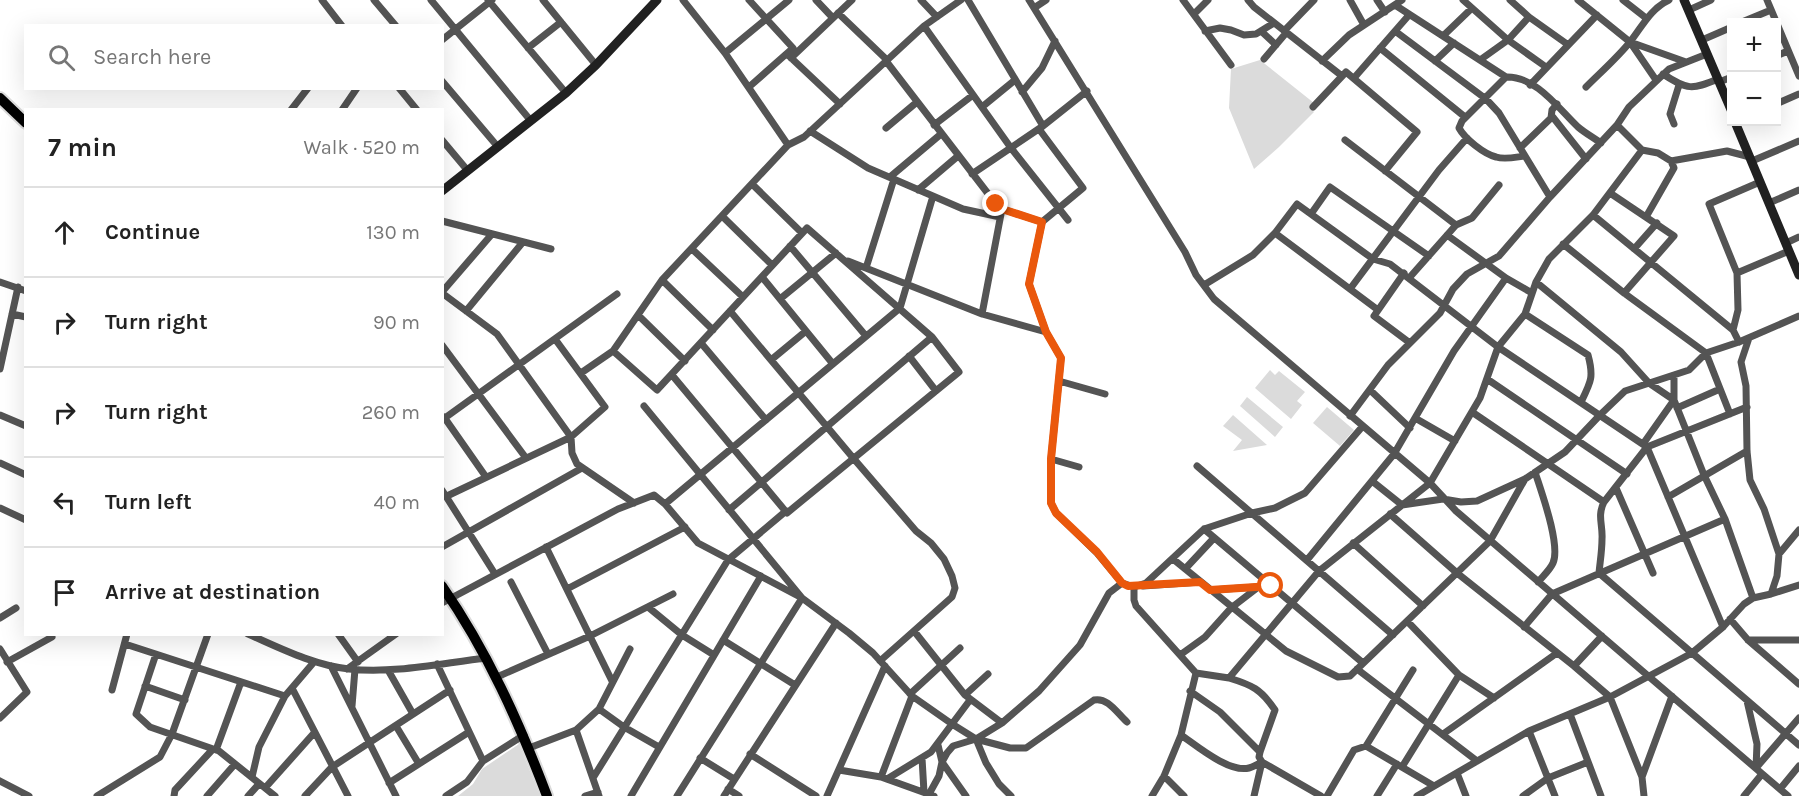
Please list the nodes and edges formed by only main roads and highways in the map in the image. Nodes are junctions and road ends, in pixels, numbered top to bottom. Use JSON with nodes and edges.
{"nodes":[{"id":1,"x":0,"y":98,"type":"edge"},
{"id":2,"x":24,"y":121,"type":"edge"},
{"id":3,"x":447,"y":601,"type":"edge"},
{"id":4,"x":547,"y":796,"type":"edge"}],
"edges":[{"from":1,"to":2,"type":"main road"},
{"from":3,"to":4,"type":"main road"}]}
